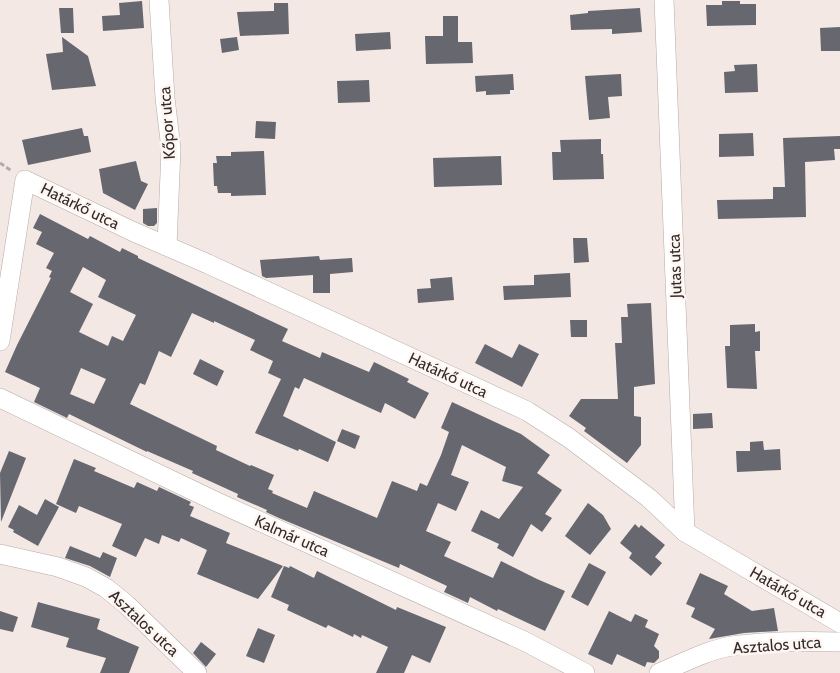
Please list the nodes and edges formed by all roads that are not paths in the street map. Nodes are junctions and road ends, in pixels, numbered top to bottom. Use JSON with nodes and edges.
{"nodes":[{"id":1,"x":159,"y":0,"type":"edge"},
{"id":2,"x":664,"y":0,"type":"edge"},
{"id":3,"x":167,"y":246,"type":"junction"},
{"id":4,"x":0,"y":341,"type":"edge"},
{"id":5,"x":0,"y":398,"type":"edge"},
{"id":6,"x":685,"y":532,"type":"junction"},
{"id":7,"x":0,"y":554,"type":"edge"},
{"id":8,"x":840,"y":623,"type":"edge"},
{"id":9,"x":840,"y":642,"type":"edge"},
{"id":10,"x":197,"y":673,"type":"edge"},
{"id":11,"x":585,"y":673,"type":"edge"},
{"id":12,"x":659,"y":673,"type":"edge"}],
"edges":[{"from":1,"to":3,"type":"street","name":"Kőpor utca"},
{"from":2,"to":6,"type":"street","name":"Jutas utca"},
{"from":3,"to":4,"type":"street","name":"Határkő utca"},
{"from":3,"to":6,"type":"street","name":"Határkő utca"},
{"from":5,"to":11,"type":"street","name":"Kalmár utca"},
{"from":6,"to":8,"type":"street","name":"Határkő utca"},
{"from":7,"to":10,"type":"street","name":"Asztalos utca"},
{"from":9,"to":12,"type":"street","name":"Asztalos utca"}]}
